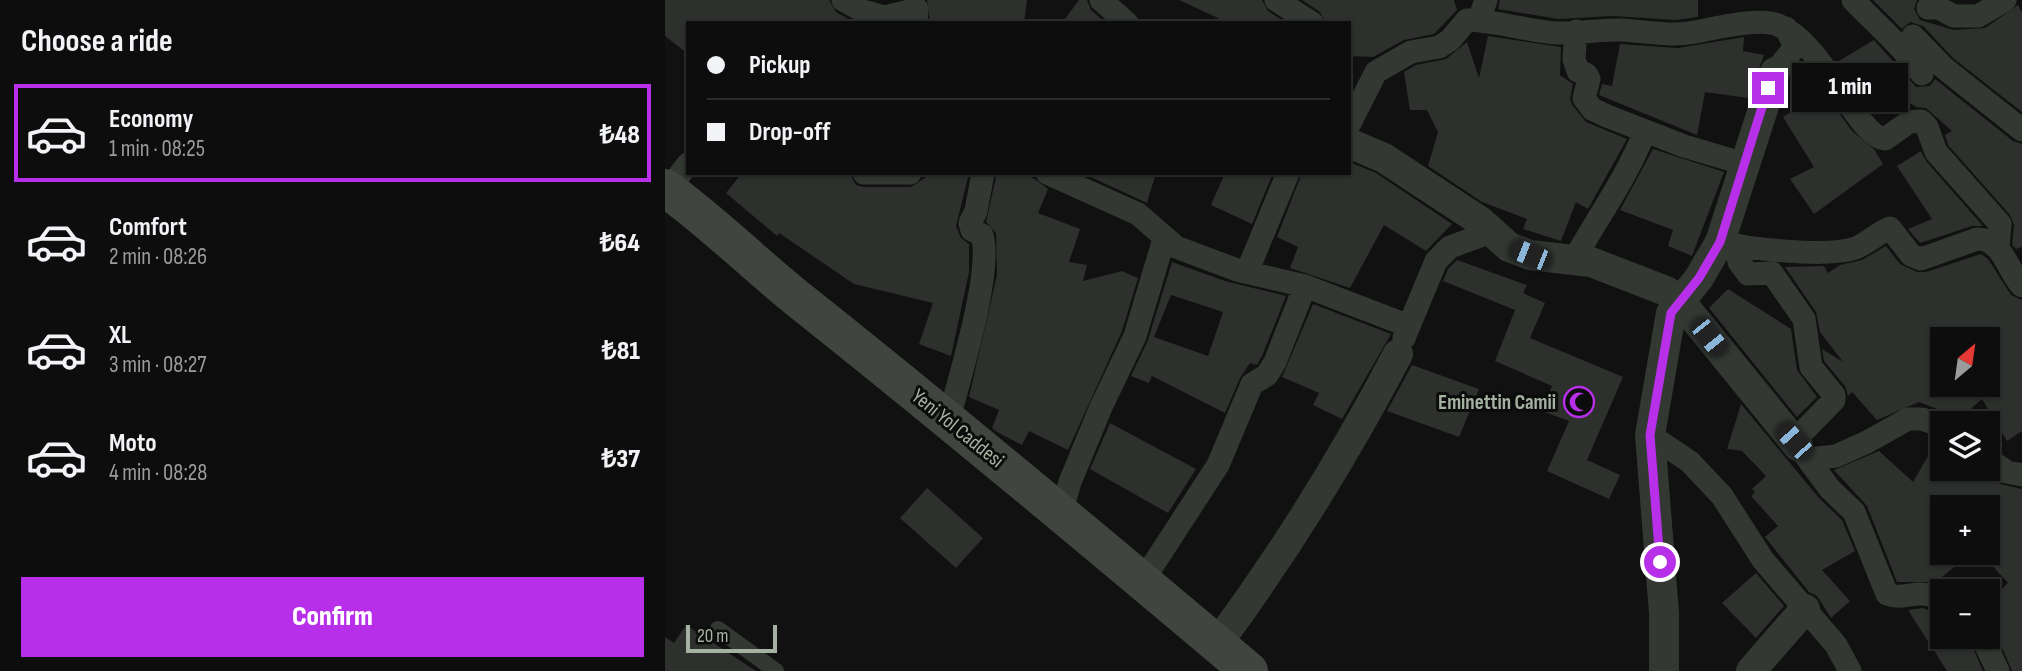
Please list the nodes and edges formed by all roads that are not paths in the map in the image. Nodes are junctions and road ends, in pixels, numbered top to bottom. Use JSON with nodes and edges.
{"nodes":[{"id":1,"x":843,"y":0,"type":"edge"},
{"id":2,"x":1101,"y":0,"type":"edge"},
{"id":3,"x":1276,"y":0,"type":"edge"},
{"id":4,"x":1463,"y":0,"type":"edge"},
{"id":5,"x":1853,"y":0,"type":"edge"},
{"id":6,"x":2005,"y":0,"type":"edge"},
{"id":7,"x":1930,"y":4,"type":"edge"},
{"id":8,"x":1482,"y":10,"type":"edge"},
{"id":9,"x":922,"y":11,"type":"edge"},
{"id":10,"x":1121,"y":21,"type":"edge"},
{"id":11,"x":1309,"y":21,"type":"edge"},
{"id":12,"x":1786,"y":29,"type":"junction"},
{"id":13,"x":1576,"y":31,"type":"junction"},
{"id":14,"x":1909,"y":43,"type":"junction"},
{"id":15,"x":1775,"y":72,"type":"joint"},
{"id":16,"x":1922,"y":74,"type":"dead end"},
{"id":17,"x":1351,"y":121,"type":"edge"},
{"id":18,"x":2022,"y":130,"type":"edge"},
{"id":19,"x":1645,"y":131,"type":"junction"},
{"id":20,"x":1351,"y":144,"type":"edge"},
{"id":21,"x":1745,"y":163,"type":"junction"},
{"id":22,"x":983,"y":175,"type":"edge"},
{"id":23,"x":1052,"y":175,"type":"edge"},
{"id":24,"x":1287,"y":175,"type":"edge"},
{"id":25,"x":674,"y":183,"type":"edge"},
{"id":26,"x":1491,"y":232,"type":"junction"},
{"id":27,"x":1164,"y":239,"type":"junction"},
{"id":28,"x":1728,"y":244,"type":"junction"},
{"id":29,"x":1998,"y":248,"type":"junction"},
{"id":30,"x":1574,"y":260,"type":"junction"},
{"id":31,"x":1247,"y":272,"type":"junction"},
{"id":32,"x":1305,"y":286,"type":"junction"},
{"id":33,"x":2022,"y":286,"type":"edge"},
{"id":34,"x":1680,"y":301,"type":"junction"},
{"id":35,"x":1409,"y":326,"type":"junction"},
{"id":36,"x":1398,"y":354,"type":"joint"},
{"id":37,"x":949,"y":418,"type":"junction"},
{"id":38,"x":1930,"y":421,"type":"edge"},
{"id":39,"x":1650,"y":435,"type":"junction"},
{"id":40,"x":1801,"y":448,"type":"junction"},
{"id":41,"x":2000,"y":467,"type":"edge"},
{"id":42,"x":2022,"y":475,"type":"edge"},
{"id":43,"x":1061,"y":514,"type":"junction"},
{"id":44,"x":1142,"y":582,"type":"junction"},
{"id":45,"x":1930,"y":594,"type":"edge"},
{"id":46,"x":1805,"y":609,"type":"junction"},
{"id":47,"x":718,"y":629,"type":"dead end"},
{"id":48,"x":1988,"y":649,"type":"edge"},
{"id":49,"x":1215,"y":657,"type":"edge"},
{"id":50,"x":776,"y":671,"type":"edge"},
{"id":51,"x":1249,"y":671,"type":"edge"},
{"id":52,"x":1664,"y":671,"type":"edge"},
{"id":53,"x":1751,"y":671,"type":"edge"},
{"id":54,"x":1850,"y":671,"type":"edge"},
{"id":55,"x":1998,"y":671,"type":"edge"}],
"edges":[{"from":1,"to":9,"type":"street"},
{"from":2,"to":10,"type":"street"},
{"from":3,"to":11,"type":"street"},
{"from":4,"to":8,"type":"street"},
{"from":5,"to":14,"type":"street"},
{"from":6,"to":7,"type":"street"},
{"from":7,"to":14,"type":"street"},
{"from":8,"to":13,"type":"street"},
{"from":8,"to":17,"type":"street"},
{"from":12,"to":13,"type":"street"},
{"from":12,"to":15,"type":"street"},
{"from":12,"to":29,"type":"street"},
{"from":13,"to":19,"type":"street"},
{"from":14,"to":16,"type":"street"},
{"from":14,"to":18,"type":"street"},
{"from":15,"to":21,"type":"street"},
{"from":19,"to":21,"type":"street"},
{"from":19,"to":30,"type":"street"},
{"from":20,"to":26,"type":"street"},
{"from":21,"to":28,"type":"street"},
{"from":22,"to":37,"type":"street"},
{"from":23,"to":27,"type":"street"},
{"from":24,"to":31,"type":"street"},
{"from":25,"to":37,"type":"main road","name":"Yeni Yol Caddesi"},
{"from":25,"to":49,"type":"main road","name":"Yeni Yol Caddesi"},
{"from":26,"to":30,"type":"street"},
{"from":26,"to":35,"type":"street"},
{"from":27,"to":31,"type":"street"},
{"from":27,"to":43,"type":"street"},
{"from":28,"to":29,"type":"street"},
{"from":28,"to":34,"type":"street"},
{"from":28,"to":40,"type":"street"},
{"from":29,"to":33,"type":"street"},
{"from":30,"to":34,"type":"street"},
{"from":31,"to":32,"type":"street"},
{"from":32,"to":35,"type":"street"},
{"from":32,"to":44,"type":"street"},
{"from":34,"to":39,"type":"street"},
{"from":34,"to":40,"type":"street"},
{"from":35,"to":36,"type":"street"},
{"from":36,"to":49,"type":"street"},
{"from":37,"to":43,"type":"main road","name":"Yeni Yol Caddesi"},
{"from":38,"to":40,"type":"street"},
{"from":39,"to":46,"type":"street"},
{"from":39,"to":52,"type":"street"},
{"from":40,"to":45,"type":"street"},
{"from":41,"to":42,"type":"street"},
{"from":43,"to":44,"type":"main road","name":"Yeni Yol Caddesi"},
{"from":44,"to":49,"type":"main road","name":"Yeni Yol Caddesi"},
{"from":46,"to":53,"type":"street"},
{"from":46,"to":54,"type":"street"},
{"from":47,"to":50,"type":"lane"},
{"from":48,"to":55,"type":"street"},
{"from":49,"to":51,"type":"main road","name":"Yeni Yol Caddesi"}]}
